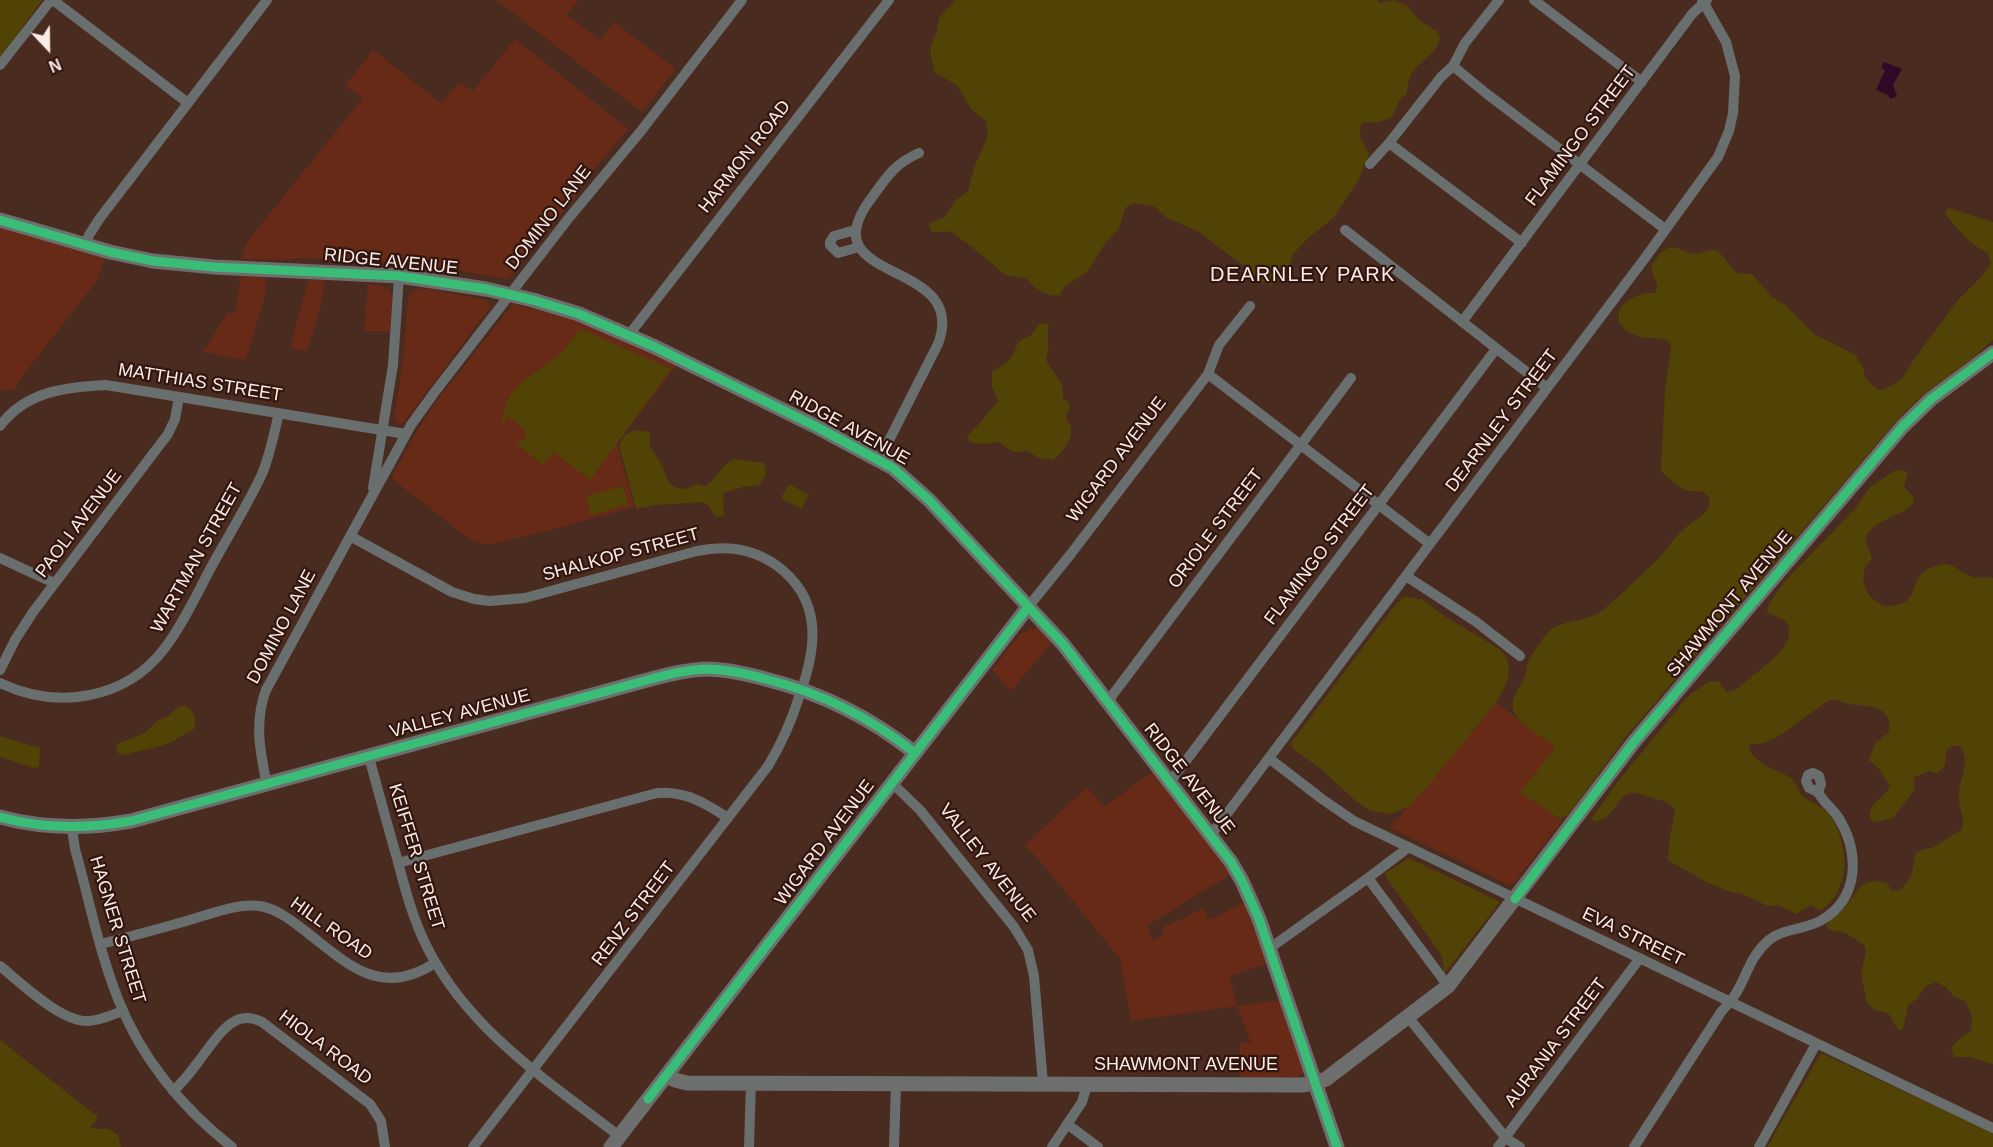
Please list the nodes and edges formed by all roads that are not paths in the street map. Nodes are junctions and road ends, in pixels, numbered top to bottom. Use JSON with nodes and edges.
{"nodes":[{"id":1,"x":52,"y":0,"type":"edge"},
{"id":2,"x":267,"y":0,"type":"edge"},
{"id":3,"x":742,"y":0,"type":"edge"},
{"id":4,"x":889,"y":0,"type":"edge"},
{"id":5,"x":1499,"y":0,"type":"edge"},
{"id":6,"x":1534,"y":0,"type":"edge"},
{"id":7,"x":1704,"y":1,"type":"edge"},
{"id":8,"x":0,"y":65,"type":"edge"},
{"id":9,"x":1453,"y":66,"type":"junction"},
{"id":10,"x":1642,"y":82,"type":"junction"},
{"id":11,"x":188,"y":103,"type":"junction"},
{"id":12,"x":1389,"y":143,"type":"junction"},
{"id":13,"x":919,"y":153,"type":"dead end"},
{"id":14,"x":1370,"y":164,"type":"dead end"},
{"id":15,"x":1580,"y":165,"type":"junction"},
{"id":16,"x":0,"y":220,"type":"edge"},
{"id":17,"x":1665,"y":229,"type":"junction"},
{"id":18,"x":855,"y":230,"type":"junction"},
{"id":19,"x":1345,"y":230,"type":"dead end"},
{"id":20,"x":1522,"y":243,"type":"junction"},
{"id":21,"x":85,"y":245,"type":"junction"},
{"id":22,"x":859,"y":247,"type":"junction"},
{"id":23,"x":399,"y":276,"type":"junction"},
{"id":24,"x":510,"y":294,"type":"junction"},
{"id":25,"x":1250,"y":306,"type":"dead end"},
{"id":26,"x":1462,"y":322,"type":"junction"},
{"id":27,"x":628,"y":336,"type":"junction"},
{"id":28,"x":1496,"y":349,"type":"junction"},
{"id":29,"x":1993,"y":353,"type":"edge"},
{"id":30,"x":1208,"y":374,"type":"junction"},
{"id":31,"x":1351,"y":378,"type":"dead end"},
{"id":32,"x":1547,"y":388,"type":"junction"},
{"id":33,"x":179,"y":397,"type":"junction"},
{"id":34,"x":279,"y":413,"type":"junction"},
{"id":35,"x":0,"y":426,"type":"edge"},
{"id":36,"x":382,"y":431,"type":"junction"},
{"id":37,"x":406,"y":434,"type":"junction"},
{"id":38,"x":1300,"y":445,"type":"junction"},
{"id":39,"x":879,"y":460,"type":"junction"},
{"id":40,"x":373,"y":494,"type":"junction"},
{"id":41,"x":1378,"y":505,"type":"junction"},
{"id":42,"x":350,"y":536,"type":"junction"},
{"id":43,"x":1430,"y":544,"type":"junction"},
{"id":44,"x":0,"y":558,"type":"edge"},
{"id":45,"x":1406,"y":576,"type":"junction"},
{"id":46,"x":54,"y":583,"type":"junction"},
{"id":47,"x":1028,"y":607,"type":"junction"},
{"id":48,"x":1520,"y":656,"type":"dead end"},
{"id":49,"x":0,"y":670,"type":"edge"},
{"id":50,"x":0,"y":683,"type":"edge"},
{"id":51,"x":802,"y":689,"type":"junction"},
{"id":52,"x":1108,"y":701,"type":"junction"},
{"id":53,"x":915,"y":753,"type":"junction"},
{"id":54,"x":369,"y":757,"type":"junction"},
{"id":55,"x":1270,"y":759,"type":"junction"},
{"id":56,"x":1170,"y":782,"type":"junction"},
{"id":57,"x":892,"y":783,"type":"junction"},
{"id":58,"x":267,"y":785,"type":"junction"},
{"id":59,"x":1818,"y":792,"type":"dead end"},
{"id":60,"x":0,"y":817,"type":"edge"},
{"id":61,"x":728,"y":818,"type":"junction"},
{"id":62,"x":72,"y":828,"type":"junction"},
{"id":63,"x":1211,"y":835,"type":"junction"},
{"id":64,"x":1409,"y":847,"type":"junction"},
{"id":65,"x":398,"y":863,"type":"junction"},
{"id":66,"x":1368,"y":878,"type":"junction"},
{"id":67,"x":1515,"y":899,"type":"junction"},
{"id":68,"x":101,"y":945,"type":"junction"},
{"id":69,"x":1270,"y":948,"type":"junction"},
{"id":70,"x":1640,"y":958,"type":"junction"},
{"id":71,"x":435,"y":963,"type":"junction"},
{"id":72,"x":0,"y":966,"type":"edge"},
{"id":73,"x":1448,"y":986,"type":"junction"},
{"id":74,"x":1730,"y":1003,"type":"junction"},
{"id":75,"x":123,"y":1011,"type":"junction"},
{"id":76,"x":1408,"y":1017,"type":"junction"},
{"id":77,"x":1816,"y":1044,"type":"junction"},
{"id":78,"x":534,"y":1071,"type":"junction"},
{"id":79,"x":666,"y":1076,"type":"junction"},
{"id":80,"x":751,"y":1083,"type":"junction"},
{"id":81,"x":1316,"y":1083,"type":"junction"},
{"id":82,"x":896,"y":1084,"type":"junction"},
{"id":83,"x":1042,"y":1084,"type":"junction"},
{"id":84,"x":1087,"y":1085,"type":"junction"},
{"id":85,"x":173,"y":1091,"type":"junction"},
{"id":86,"x":1067,"y":1124,"type":"junction"},
{"id":87,"x":1993,"y":1128,"type":"edge"},
{"id":88,"x":1506,"y":1137,"type":"junction"},
{"id":89,"x":615,"y":1142,"type":"edge"},
{"id":90,"x":232,"y":1147,"type":"edge"},
{"id":91,"x":385,"y":1147,"type":"edge"},
{"id":92,"x":473,"y":1147,"type":"edge"},
{"id":93,"x":749,"y":1147,"type":"edge"},
{"id":94,"x":894,"y":1147,"type":"edge"},
{"id":95,"x":1052,"y":1147,"type":"edge"},
{"id":96,"x":1098,"y":1147,"type":"edge"},
{"id":97,"x":1336,"y":1147,"type":"edge"},
{"id":98,"x":1498,"y":1147,"type":"edge"},
{"id":99,"x":1521,"y":1147,"type":"edge"},
{"id":100,"x":1634,"y":1147,"type":"edge"},
{"id":101,"x":1759,"y":1147,"type":"edge"}],
"edges":[{"from":1,"to":8,"type":"street"},
{"from":1,"to":11,"type":"street"},
{"from":2,"to":11,"type":"street"},
{"from":3,"to":24,"type":"street","name":"DOMINO LANE"},
{"from":4,"to":27,"type":"street","name":"HARMON ROAD"},
{"from":5,"to":9,"type":"street"},
{"from":6,"to":10,"type":"street"},
{"from":7,"to":10,"type":"street","name":"FLAMINGO STREET"},
{"from":7,"to":17,"type":"street","name":"DEARNLEY STREET"},
{"from":9,"to":12,"type":"street"},
{"from":9,"to":15,"type":"street"},
{"from":10,"to":15,"type":"street","name":"FLAMINGO STREET"},
{"from":11,"to":21,"type":"street"},
{"from":12,"to":14,"type":"street"},
{"from":12,"to":20,"type":"street"},
{"from":13,"to":18,"type":"street"},
{"from":15,"to":17,"type":"street"},
{"from":15,"to":20,"type":"street","name":"FLAMINGO STREET"},
{"from":16,"to":21,"type":"main road","name":"RIDGE AVENUE"},
{"from":17,"to":32,"type":"street","name":"DEARNLEY STREET"},
{"from":18,"to":22,"type":"street"},
{"from":18,"to":22,"type":"street"},
{"from":19,"to":26,"type":"street"},
{"from":20,"to":26,"type":"street","name":"FLAMINGO STREET"},
{"from":21,"to":23,"type":"main road","name":"RIDGE AVENUE"},
{"from":22,"to":39,"type":"street"},
{"from":23,"to":24,"type":"main road","name":"RIDGE AVENUE"},
{"from":23,"to":36,"type":"street","name":"DOMINO LANE"},
{"from":24,"to":27,"type":"main road","name":"RIDGE AVENUE"},
{"from":24,"to":37,"type":"street","name":"DOMINO LANE"},
{"from":25,"to":30,"type":"street","name":"WIGARD AVENUE"},
{"from":26,"to":28,"type":"street"},
{"from":27,"to":39,"type":"main road","name":"RIDGE AVENUE"},
{"from":28,"to":32,"type":"street"},
{"from":28,"to":41,"type":"street","name":"FLAMINGO STREET"},
{"from":29,"to":67,"type":"main road","name":"SHAWMONT AVENUE"},
{"from":30,"to":38,"type":"street"},
{"from":30,"to":47,"type":"street","name":"WIGARD AVENUE"},
{"from":31,"to":38,"type":"street","name":"ORIOLE STREET"},
{"from":32,"to":43,"type":"street","name":"DEARNLEY STREET"},
{"from":33,"to":34,"type":"street","name":"MATTHIAS STREET"},
{"from":33,"to":35,"type":"street","name":"MATTHIAS STREET"},
{"from":33,"to":46,"type":"street","name":"PAOLI AVENUE"},
{"from":34,"to":36,"type":"street","name":"MATTHIAS STREET"},
{"from":34,"to":50,"type":"street","name":"WARTMAN STREET"},
{"from":36,"to":37,"type":"street","name":"MATTHIAS STREET"},
{"from":36,"to":40,"type":"street","name":"DOMINO LANE"},
{"from":37,"to":40,"type":"street","name":"DOMINO LANE"},
{"from":38,"to":41,"type":"street"},
{"from":38,"to":52,"type":"street","name":"ORIOLE STREET"},
{"from":39,"to":47,"type":"main road","name":"RIDGE AVENUE"},
{"from":40,"to":42,"type":"street","name":"DOMINO LANE"},
{"from":41,"to":43,"type":"street"},
{"from":41,"to":56,"type":"street","name":"FLAMINGO STREET"},
{"from":42,"to":51,"type":"street","name":"SHALKOP STREET"},
{"from":42,"to":58,"type":"street","name":"DOMINO LANE"},
{"from":43,"to":45,"type":"street","name":"DEARNLEY STREET"},
{"from":44,"to":46,"type":"street"},
{"from":45,"to":48,"type":"street"},
{"from":45,"to":55,"type":"street","name":"DEARNLEY STREET"},
{"from":46,"to":49,"type":"street","name":"PAOLI AVENUE"},
{"from":47,"to":52,"type":"main road","name":"RIDGE AVENUE"},
{"from":47,"to":53,"type":"main road","name":"WIGARD AVENUE"},
{"from":51,"to":53,"type":"main road","name":"VALLEY AVENUE"},
{"from":51,"to":54,"type":"main road","name":"VALLEY AVENUE"},
{"from":51,"to":61,"type":"street","name":"RENZ STREET"},
{"from":52,"to":56,"type":"main road","name":"RIDGE AVENUE"},
{"from":53,"to":57,"type":"main road","name":"WIGARD AVENUE"},
{"from":54,"to":58,"type":"main road","name":"VALLEY AVENUE"},
{"from":54,"to":65,"type":"street","name":"KEIFFER STREET"},
{"from":55,"to":63,"type":"street","name":"DEARNLEY STREET"},
{"from":55,"to":64,"type":"street","name":"EVA STREET"},
{"from":56,"to":63,"type":"main road","name":"RIDGE AVENUE"},
{"from":57,"to":79,"type":"main road","name":"WIGARD AVENUE"},
{"from":57,"to":83,"type":"street","name":"VALLEY AVENUE"},
{"from":58,"to":62,"type":"main road","name":"VALLEY AVENUE"},
{"from":59,"to":74,"type":"street"},
{"from":60,"to":62,"type":"main road","name":"VALLEY AVENUE"},
{"from":61,"to":65,"type":"street"},
{"from":61,"to":78,"type":"street","name":"RENZ STREET"},
{"from":62,"to":68,"type":"street","name":"HAGNER STREET"},
{"from":63,"to":69,"type":"main road","name":"RIDGE AVENUE"},
{"from":64,"to":66,"type":"street"},
{"from":64,"to":67,"type":"street","name":"EVA STREET"},
{"from":65,"to":71,"type":"street","name":"KEIFFER STREET"},
{"from":66,"to":69,"type":"street"},
{"from":66,"to":73,"type":"street"},
{"from":67,"to":70,"type":"street","name":"EVA STREET"},
{"from":67,"to":73,"type":"main road","name":"SHAWMONT AVENUE"},
{"from":68,"to":71,"type":"street","name":"HILL ROAD"},
{"from":68,"to":75,"type":"street","name":"HAGNER STREET"},
{"from":69,"to":81,"type":"main road","name":"RIDGE AVENUE"},
{"from":70,"to":74,"type":"street","name":"EVA STREET"},
{"from":70,"to":88,"type":"street","name":"AURANIA STREET"},
{"from":71,"to":78,"type":"street","name":"KEIFFER STREET"},
{"from":72,"to":75,"type":"street"},
{"from":73,"to":76,"type":"main road","name":"SHAWMONT AVENUE"},
{"from":74,"to":77,"type":"street","name":"EVA STREET"},
{"from":74,"to":100,"type":"street"},
{"from":75,"to":85,"type":"street","name":"HAGNER STREET"},
{"from":76,"to":81,"type":"main road","name":"SHAWMONT AVENUE"},
{"from":76,"to":88,"type":"street"},
{"from":77,"to":87,"type":"street","name":"EVA STREET"},
{"from":77,"to":101,"type":"street"},
{"from":78,"to":89,"type":"street","name":"KEIFFER STREET"},
{"from":78,"to":92,"type":"street","name":"RENZ STREET"},
{"from":79,"to":80,"type":"main road","name":"SHAWMONT AVENUE"},
{"from":79,"to":89,"type":"main road","name":"WIGARD AVENUE"},
{"from":80,"to":82,"type":"main road","name":"SHAWMONT AVENUE"},
{"from":80,"to":93,"type":"street"},
{"from":81,"to":84,"type":"main road","name":"SHAWMONT AVENUE"},
{"from":81,"to":97,"type":"main road","name":"RIDGE AVENUE"},
{"from":82,"to":83,"type":"main road","name":"SHAWMONT AVENUE"},
{"from":82,"to":94,"type":"street"},
{"from":83,"to":84,"type":"main road","name":"SHAWMONT AVENUE"},
{"from":84,"to":86,"type":"street"},
{"from":85,"to":90,"type":"street","name":"HAGNER STREET"},
{"from":85,"to":91,"type":"street","name":"HIOLA ROAD"},
{"from":86,"to":95,"type":"street"},
{"from":86,"to":96,"type":"street"},
{"from":88,"to":98,"type":"street","name":"AURANIA STREET"},
{"from":88,"to":99,"type":"street"}]}
